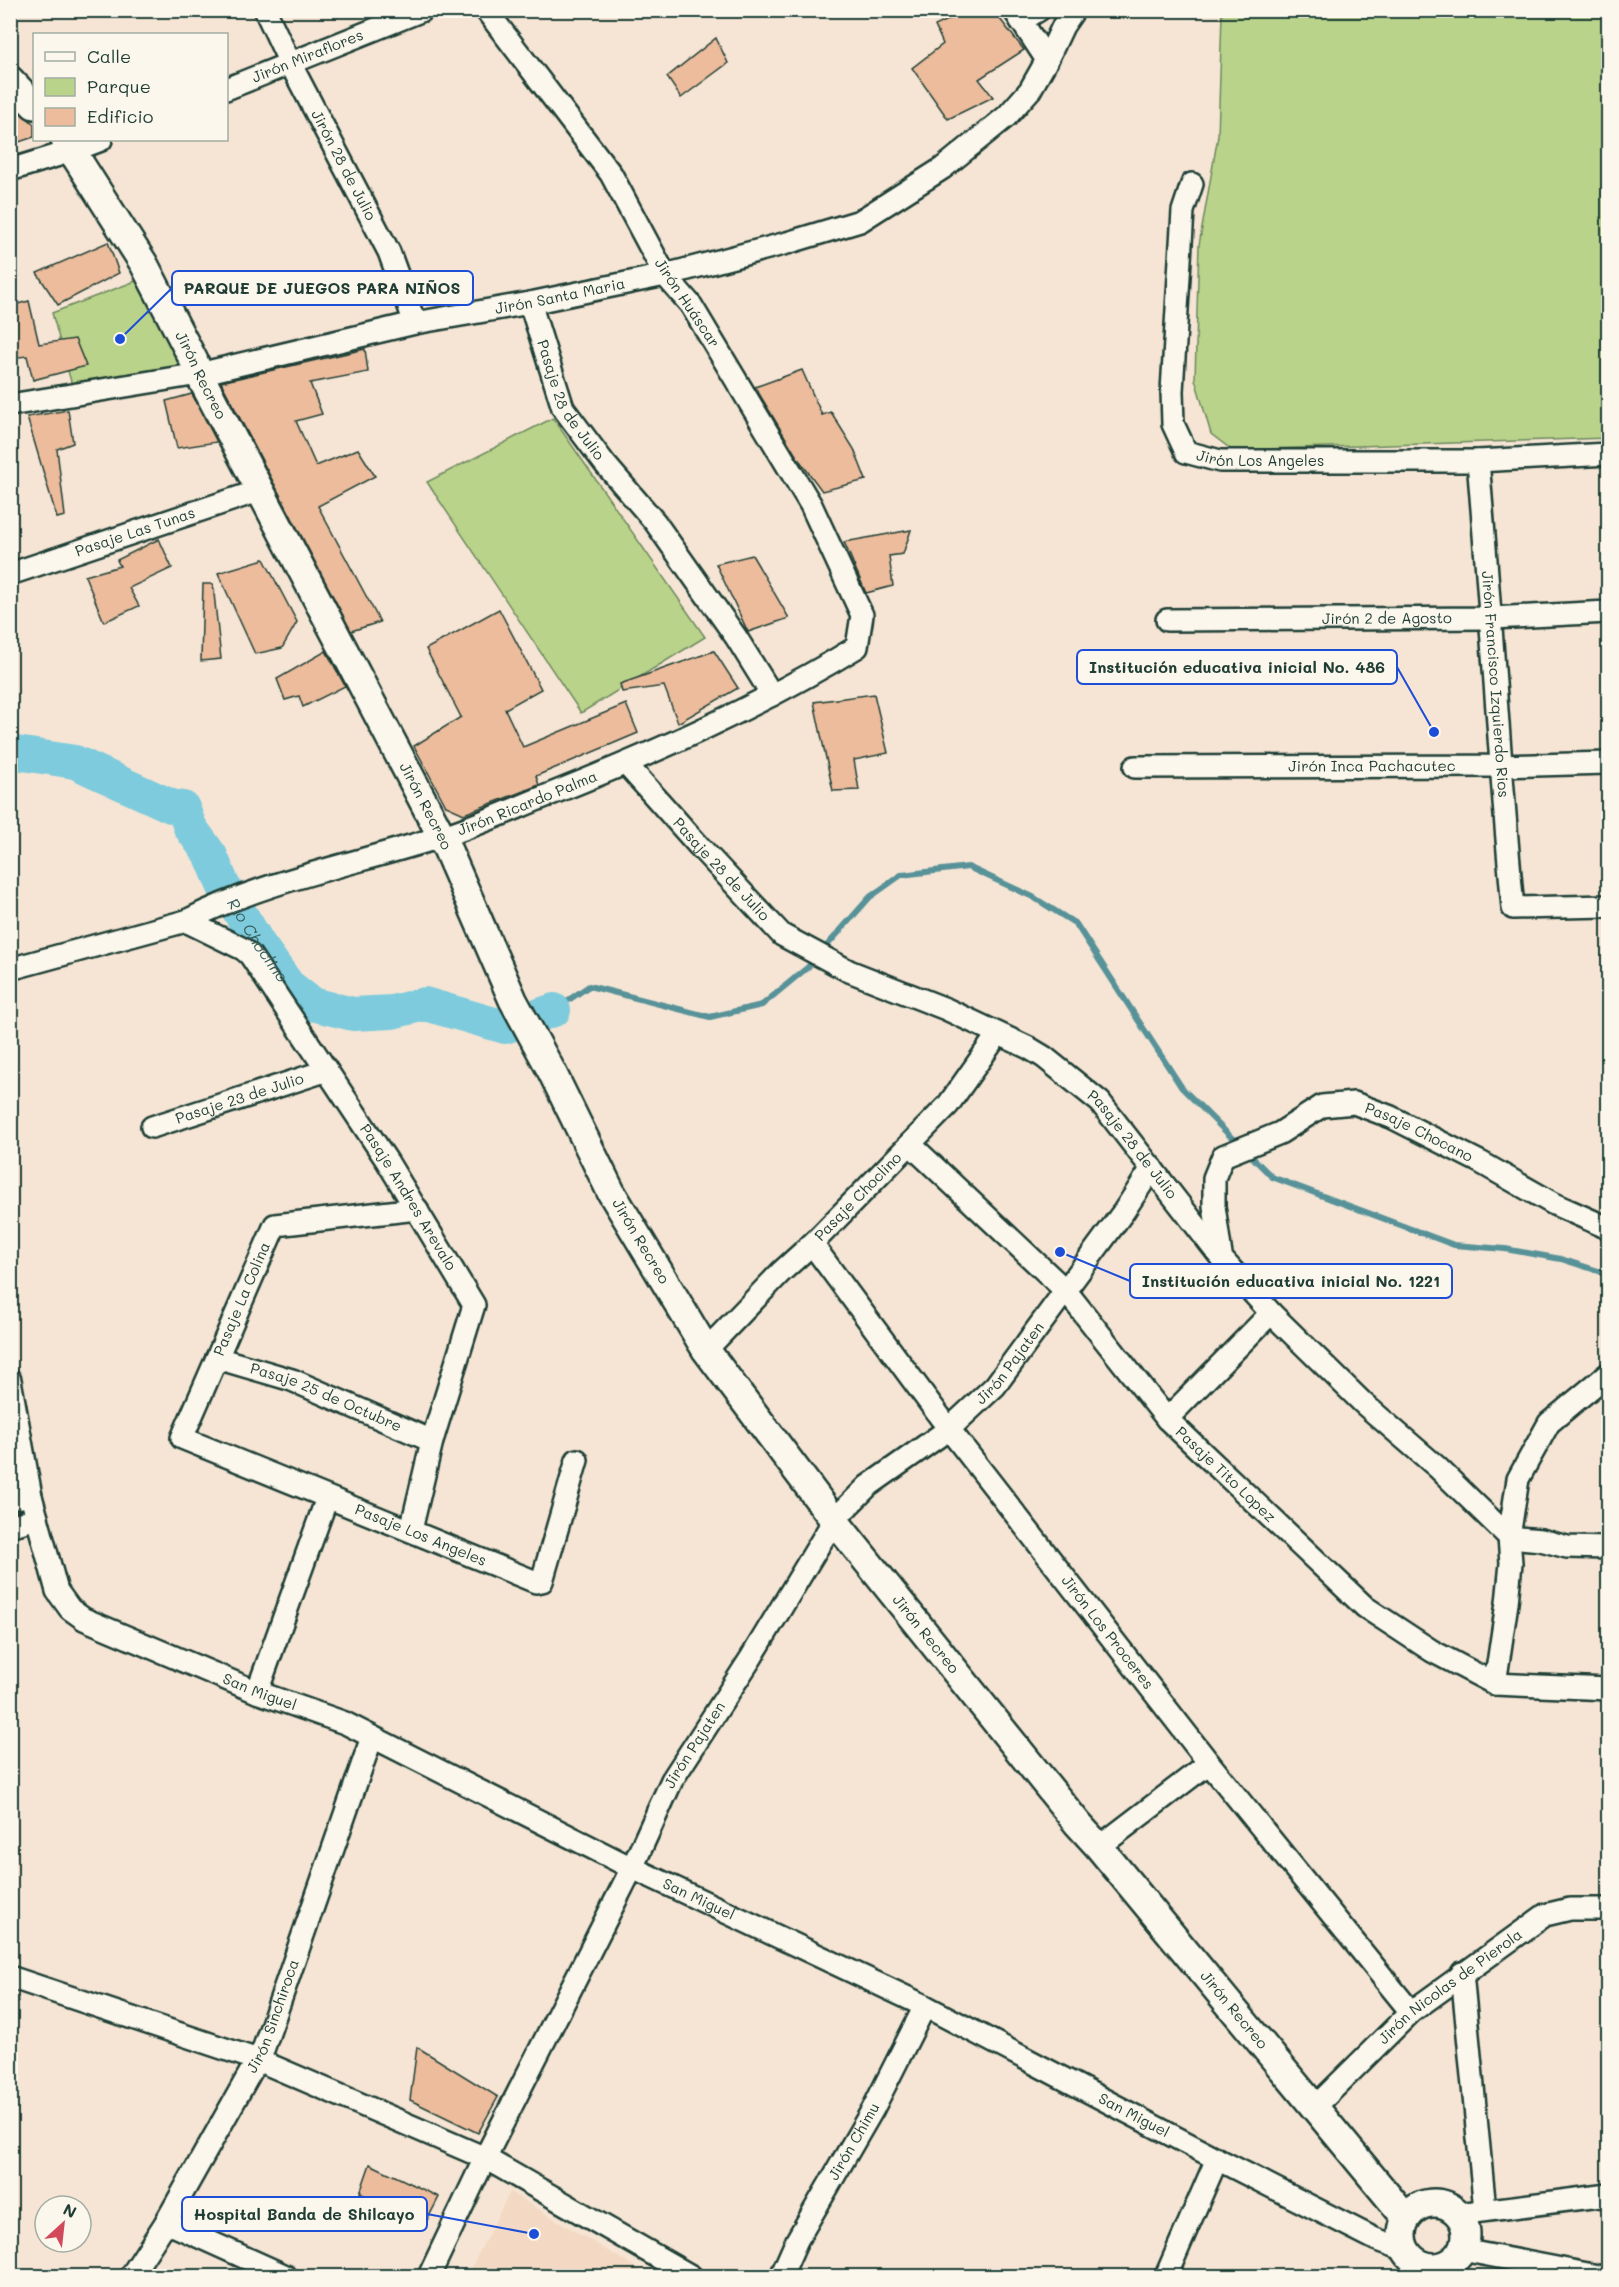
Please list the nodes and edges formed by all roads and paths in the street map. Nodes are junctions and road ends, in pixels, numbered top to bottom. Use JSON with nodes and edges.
{"nodes":[{"id":1,"x":265,"y":10,"type":"edge"},
{"id":2,"x":423,"y":10,"type":"edge"},
{"id":3,"x":486,"y":10,"type":"edge"},
{"id":4,"x":1074,"y":10,"type":"edge"},
{"id":5,"x":1025,"y":14,"type":"edge"},
{"id":6,"x":1047,"y":60,"type":"junction"},
{"id":7,"x":290,"y":63,"type":"junction"},
{"id":8,"x":10,"y":80,"type":"edge"},
{"id":9,"x":228,"y":88,"type":"edge"},
{"id":10,"x":33,"y":104,"type":"edge"},
{"id":11,"x":94,"y":141,"type":"edge"},
{"id":12,"x":68,"y":145,"type":"edge"},
{"id":13,"x":10,"y":170,"type":"edge"},
{"id":14,"x":1192,"y":184,"type":"dead end"},
{"id":15,"x":665,"y":274,"type":"junction"},
{"id":16,"x":530,"y":303,"type":"junction"},
{"id":17,"x":415,"y":323,"type":"junction"},
{"id":18,"x":199,"y":374,"type":"junction"},
{"id":19,"x":10,"y":405,"type":"edge"},
{"id":20,"x":1608,"y":454,"type":"edge"},
{"id":21,"x":1478,"y":461,"type":"junction"},
{"id":22,"x":261,"y":490,"type":"junction"},
{"id":23,"x":10,"y":574,"type":"edge"},
{"id":24,"x":1608,"y":612,"type":"edge"},
{"id":25,"x":1492,"y":618,"type":"junction"},
{"id":26,"x":1167,"y":620,"type":"dead end"},
{"id":27,"x":857,"y":647,"type":"joint"},
{"id":28,"x":772,"y":695,"type":"junction"},
{"id":29,"x":1608,"y":763,"type":"edge"},
{"id":30,"x":626,"y":764,"type":"junction"},
{"id":31,"x":1500,"y":766,"type":"junction"},
{"id":32,"x":1135,"y":768,"type":"dead end"},
{"id":33,"x":442,"y":837,"type":"junction"},
{"id":34,"x":1608,"y":906,"type":"edge"},
{"id":35,"x":186,"y":921,"type":"junction"},
{"id":36,"x":10,"y":969,"type":"edge"},
{"id":37,"x":998,"y":1034,"type":"junction"},
{"id":38,"x":325,"y":1071,"type":"junction"},
{"id":39,"x":152,"y":1127,"type":"dead end"},
{"id":40,"x":909,"y":1144,"type":"junction"},
{"id":41,"x":1152,"y":1168,"type":"junction"},
{"id":42,"x":417,"y":1209,"type":"junction"},
{"id":43,"x":1608,"y":1227,"type":"edge"},
{"id":44,"x":812,"y":1244,"type":"junction"},
{"id":45,"x":1222,"y":1259,"type":"junction"},
{"id":46,"x":1066,"y":1291,"type":"junction"},
{"id":47,"x":1271,"y":1313,"type":"junction"},
{"id":48,"x":706,"y":1350,"type":"junction"},
{"id":49,"x":217,"y":1358,"type":"junction"},
{"id":50,"x":1608,"y":1374,"type":"edge"},
{"id":51,"x":10,"y":1380,"type":"edge"},
{"id":52,"x":1167,"y":1419,"type":"junction"},
{"id":53,"x":949,"y":1429,"type":"junction"},
{"id":54,"x":182,"y":1438,"type":"joint"},
{"id":55,"x":432,"y":1441,"type":"junction"},
{"id":56,"x":577,"y":1460,"type":"dead end"},
{"id":57,"x":21,"y":1497,"type":"edge"},
{"id":58,"x":327,"y":1498,"type":"junction"},
{"id":59,"x":37,"y":1518,"type":"junction"},
{"id":60,"x":834,"y":1520,"type":"junction"},
{"id":61,"x":10,"y":1526,"type":"edge"},
{"id":62,"x":411,"y":1530,"type":"junction"},
{"id":63,"x":1509,"y":1537,"type":"junction"},
{"id":64,"x":1608,"y":1548,"type":"edge"},
{"id":65,"x":1495,"y":1684,"type":"junction"},
{"id":66,"x":1608,"y":1689,"type":"edge"},
{"id":67,"x":257,"y":1692,"type":"junction"},
{"id":68,"x":372,"y":1737,"type":"junction"},
{"id":69,"x":1209,"y":1762,"type":"junction"},
{"id":70,"x":1099,"y":1846,"type":"junction"},
{"id":71,"x":632,"y":1868,"type":"junction"},
{"id":72,"x":1608,"y":1909,"type":"edge"},
{"id":73,"x":1462,"y":1973,"type":"junction"},
{"id":74,"x":10,"y":1977,"type":"edge"},
{"id":75,"x":924,"y":2006,"type":"junction"},
{"id":76,"x":1411,"y":2012,"type":"junction"},
{"id":77,"x":258,"y":2061,"type":"junction"},
{"id":78,"x":1314,"y":2108,"type":"junction"},
{"id":79,"x":485,"y":2158,"type":"junction"},
{"id":80,"x":1217,"y":2159,"type":"junction"},
{"id":81,"x":1608,"y":2195,"type":"edge"},
{"id":82,"x":1485,"y":2210,"type":"junction"},
{"id":83,"x":1458,"y":2214,"type":"junction"},
{"id":84,"x":1406,"y":2218,"type":"junction"},
{"id":85,"x":166,"y":2222,"type":"junction"},
{"id":86,"x":1406,"y":2250,"type":"junction"},
{"id":87,"x":1454,"y":2269,"type":"edge"},
{"id":88,"x":131,"y":2277,"type":"edge"},
{"id":89,"x":286,"y":2277,"type":"edge"},
{"id":90,"x":429,"y":2277,"type":"edge"},
{"id":91,"x":691,"y":2277,"type":"edge"},
{"id":92,"x":781,"y":2277,"type":"edge"},
{"id":93,"x":1166,"y":2277,"type":"edge"},
{"id":94,"x":1598,"y":2277,"type":"edge"}],
"edges":[{"from":1,"to":7,"type":"street","name":"Jirón 28 de Julio"},
{"from":2,"to":7,"type":"street","name":"Jirón Miraflores"},
{"from":3,"to":15,"type":"street","name":"Jirón Huáscar"},
{"from":4,"to":6,"type":"street","name":"Jirón Santa Maria"},
{"from":5,"to":6,"type":"street"},
{"from":6,"to":15,"type":"street","name":"Jirón Santa Maria"},
{"from":7,"to":9,"type":"street","name":"Jirón Miraflores"},
{"from":7,"to":17,"type":"street","name":"Jirón 28 de Julio"},
{"from":8,"to":10,"type":"main road"},
{"from":11,"to":12,"type":"street"},
{"from":12,"to":13,"type":"street"},
{"from":12,"to":18,"type":"main road","name":"Jirón Recreo"},
{"from":14,"to":21,"type":"street","name":"Jirón Los Angeles"},
{"from":15,"to":16,"type":"street","name":"Jirón Santa Maria"},
{"from":15,"to":27,"type":"street","name":"Jirón Huáscar"},
{"from":16,"to":17,"type":"street","name":"Jirón Santa Maria"},
{"from":16,"to":28,"type":"street","name":"Pasaje 28 de Julio"},
{"from":17,"to":18,"type":"street","name":"Jirón Santa Maria"},
{"from":18,"to":19,"type":"street","name":"Jirón Santa Maria"},
{"from":18,"to":22,"type":"main road","name":"Jirón Recreo"},
{"from":20,"to":21,"type":"street","name":"Jirón Los Angeles"},
{"from":21,"to":25,"type":"street","name":"Jirón Francisco Izquierdo Rios"},
{"from":22,"to":23,"type":"street","name":"Pasaje Las Tunas"},
{"from":22,"to":33,"type":"main road","name":"Jirón Recreo"},
{"from":24,"to":25,"type":"street","name":"Jirón 2 de Agosto"},
{"from":25,"to":26,"type":"street","name":"Jirón 2 de Agosto"},
{"from":25,"to":31,"type":"street","name":"Jirón Francisco Izquierdo Rios"},
{"from":27,"to":28,"type":"street","name":"Jirón Ricardo Palma"},
{"from":28,"to":30,"type":"street","name":"Jirón Ricardo Palma"},
{"from":29,"to":31,"type":"street","name":"Jirón Inca Pachacutec"},
{"from":30,"to":33,"type":"street","name":"Jirón Ricardo Palma"},
{"from":30,"to":37,"type":"street","name":"Pasaje 28 de Julio"},
{"from":31,"to":32,"type":"street","name":"Jirón Inca Pachacutec"},
{"from":31,"to":34,"type":"street","name":"Jirón Francisco Izquierdo Rios"},
{"from":33,"to":35,"type":"street","name":"Jirón Ricardo Palma"},
{"from":33,"to":48,"type":"main road","name":"Jirón Recreo"},
{"from":35,"to":36,"type":"street","name":"Jirón Ricardo Palma"},
{"from":35,"to":38,"type":"street","name":"Pasaje Andres Arevalo"},
{"from":37,"to":40,"type":"street","name":"Pasaje Choclino"},
{"from":37,"to":41,"type":"street","name":"Pasaje 28 de Julio"},
{"from":38,"to":39,"type":"street","name":"Pasaje 23 de Julio"},
{"from":38,"to":42,"type":"street","name":"Pasaje Andres Arevalo"},
{"from":40,"to":44,"type":"street","name":"Pasaje Choclino"},
{"from":40,"to":46,"type":"street","name":"Pasaje Tito Lopez"},
{"from":41,"to":45,"type":"street","name":"Pasaje 28 de Julio"},
{"from":41,"to":46,"type":"street","name":"Jirón Pajaten"},
{"from":42,"to":49,"type":"street","name":"Pasaje La Colina"},
{"from":42,"to":55,"type":"street","name":"Pasaje Andres Arevalo"},
{"from":43,"to":45,"type":"street","name":"Pasaje Chocano"},
{"from":44,"to":48,"type":"street","name":"Pasaje Choclino"},
{"from":44,"to":53,"type":"street","name":"Jirón Los Proceres"},
{"from":45,"to":47,"type":"street","name":"Pasaje 28 de Julio"},
{"from":46,"to":52,"type":"street","name":"Pasaje Tito Lopez"},
{"from":46,"to":53,"type":"street","name":"Jirón Pajaten"},
{"from":47,"to":52,"type":"street"},
{"from":47,"to":63,"type":"street","name":"Pasaje 28 de Julio"},
{"from":48,"to":60,"type":"main road","name":"Jirón Recreo"},
{"from":49,"to":54,"type":"street","name":"Pasaje La Colina"},
{"from":49,"to":55,"type":"street","name":"Pasaje 25 de Octubre"},
{"from":50,"to":63,"type":"street"},
{"from":51,"to":57,"type":"street","name":"San Miguel"},
{"from":52,"to":65,"type":"street","name":"Pasaje Tito Lopez"},
{"from":53,"to":60,"type":"street","name":"Jirón Pajaten"},
{"from":53,"to":69,"type":"street","name":"Jirón Los Proceres"},
{"from":54,"to":58,"type":"street","name":"Pasaje Los Angeles"},
{"from":55,"to":62,"type":"street","name":"Pasaje Andres Arevalo"},
{"from":56,"to":62,"type":"street","name":"Pasaje Los Angeles"},
{"from":57,"to":59,"type":"street","name":"San Miguel"},
{"from":58,"to":62,"type":"street","name":"Pasaje Los Angeles"},
{"from":58,"to":67,"type":"street"},
{"from":59,"to":61,"type":"street"},
{"from":59,"to":67,"type":"street","name":"San Miguel"},
{"from":60,"to":70,"type":"main road","name":"Jirón Recreo"},
{"from":60,"to":71,"type":"street","name":"Jirón Pajaten"},
{"from":63,"to":64,"type":"street"},
{"from":63,"to":65,"type":"street"},
{"from":65,"to":66,"type":"street","name":"Pasaje Tito Lopez"},
{"from":67,"to":68,"type":"street","name":"San Miguel"},
{"from":68,"to":71,"type":"street","name":"San Miguel"},
{"from":68,"to":77,"type":"street","name":"Jirón Sinchiroca"},
{"from":69,"to":70,"type":"street"},
{"from":69,"to":76,"type":"street","name":"Jirón Los Proceres"},
{"from":70,"to":78,"type":"main road","name":"Jirón Recreo"},
{"from":71,"to":75,"type":"street","name":"San Miguel"},
{"from":71,"to":79,"type":"street","name":"Jirón Pajaten"},
{"from":72,"to":73,"type":"street","name":"Jirón Nicolas de Pierola"},
{"from":73,"to":76,"type":"street","name":"Jirón Nicolas de Pierola"},
{"from":73,"to":82,"type":"street"},
{"from":74,"to":77,"type":"street"},
{"from":75,"to":80,"type":"street","name":"San Miguel"},
{"from":75,"to":92,"type":"street","name":"Jirón Chimu"},
{"from":76,"to":78,"type":"street","name":"Jirón Nicolas de Pierola"},
{"from":77,"to":79,"type":"street"},
{"from":77,"to":85,"type":"street","name":"Jirón Sinchiroca"},
{"from":78,"to":84,"type":"main road","name":"Jirón Recreo"},
{"from":79,"to":90,"type":"street","name":"Jirón Pajaten"},
{"from":79,"to":91,"type":"street"},
{"from":80,"to":86,"type":"street","name":"San Miguel"},
{"from":80,"to":93,"type":"street"},
{"from":81,"to":82,"type":"street"},
{"from":82,"to":83,"type":"street"},
{"from":83,"to":84,"type":"main road"},
{"from":83,"to":87,"type":"main road"},
{"from":84,"to":86,"type":"main road"},
{"from":85,"to":88,"type":"street","name":"Jirón Sinchiroca"},
{"from":85,"to":89,"type":"street"},
{"from":86,"to":87,"type":"main road"},
{"from":87,"to":94,"type":"street"}]}
